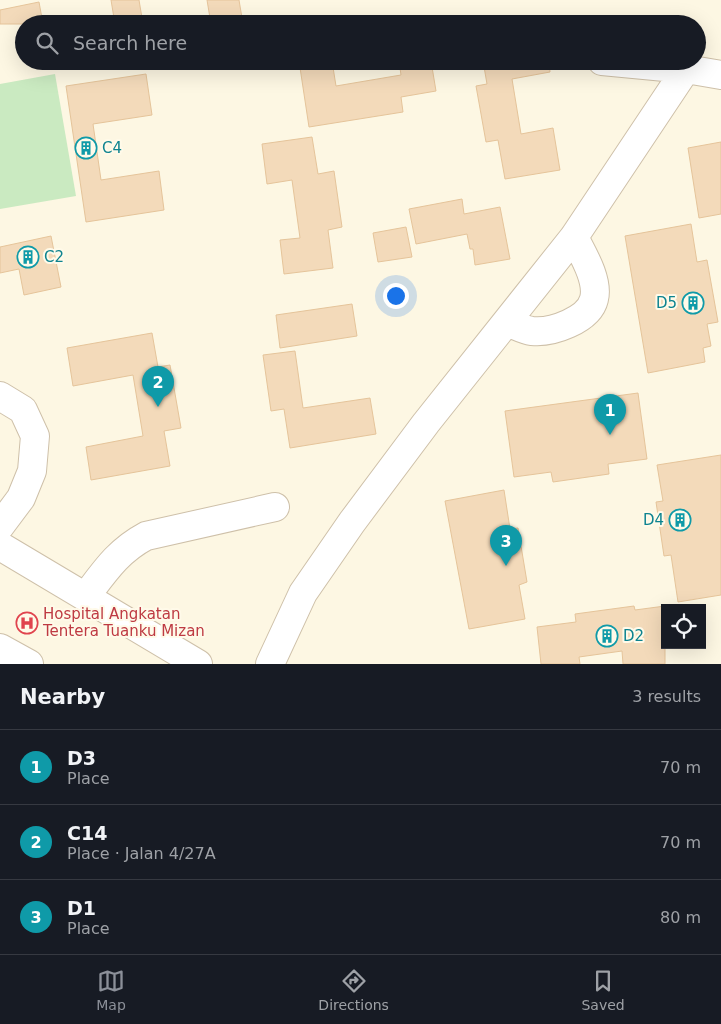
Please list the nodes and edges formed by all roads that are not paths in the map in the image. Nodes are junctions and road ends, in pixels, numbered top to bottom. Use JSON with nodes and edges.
{"nodes":[{"id":1,"x":685,"y":70,"type":"edge"},
{"id":2,"x":692,"y":70,"type":"edge"},
{"id":3,"x":721,"y":75,"type":"edge"},
{"id":4,"x":574,"y":237,"type":"junction"},
{"id":5,"x":506,"y":322,"type":"junction"},
{"id":6,"x":0,"y":396,"type":"edge"},
{"id":7,"x":275,"y":506,"type":"dead end"},
{"id":8,"x":0,"y":526,"type":"edge"},
{"id":9,"x":0,"y":546,"type":"edge"},
{"id":10,"x":86,"y":596,"type":"junction"},
{"id":11,"x":0,"y":648,"type":"edge"},
{"id":12,"x":29,"y":664,"type":"edge"},
{"id":13,"x":198,"y":664,"type":"edge"},
{"id":14,"x":270,"y":664,"type":"edge"}],
"edges":[{"from":1,"to":4,"type":"street"},
{"from":2,"to":3,"type":"street"},
{"from":4,"to":5,"type":"street"},
{"from":4,"to":5,"type":"street"},
{"from":5,"to":14,"type":"street"},
{"from":6,"to":8,"type":"street"},
{"from":7,"to":10,"type":"street"},
{"from":9,"to":10,"type":"street"},
{"from":10,"to":13,"type":"street"},
{"from":11,"to":12,"type":"street"}]}
